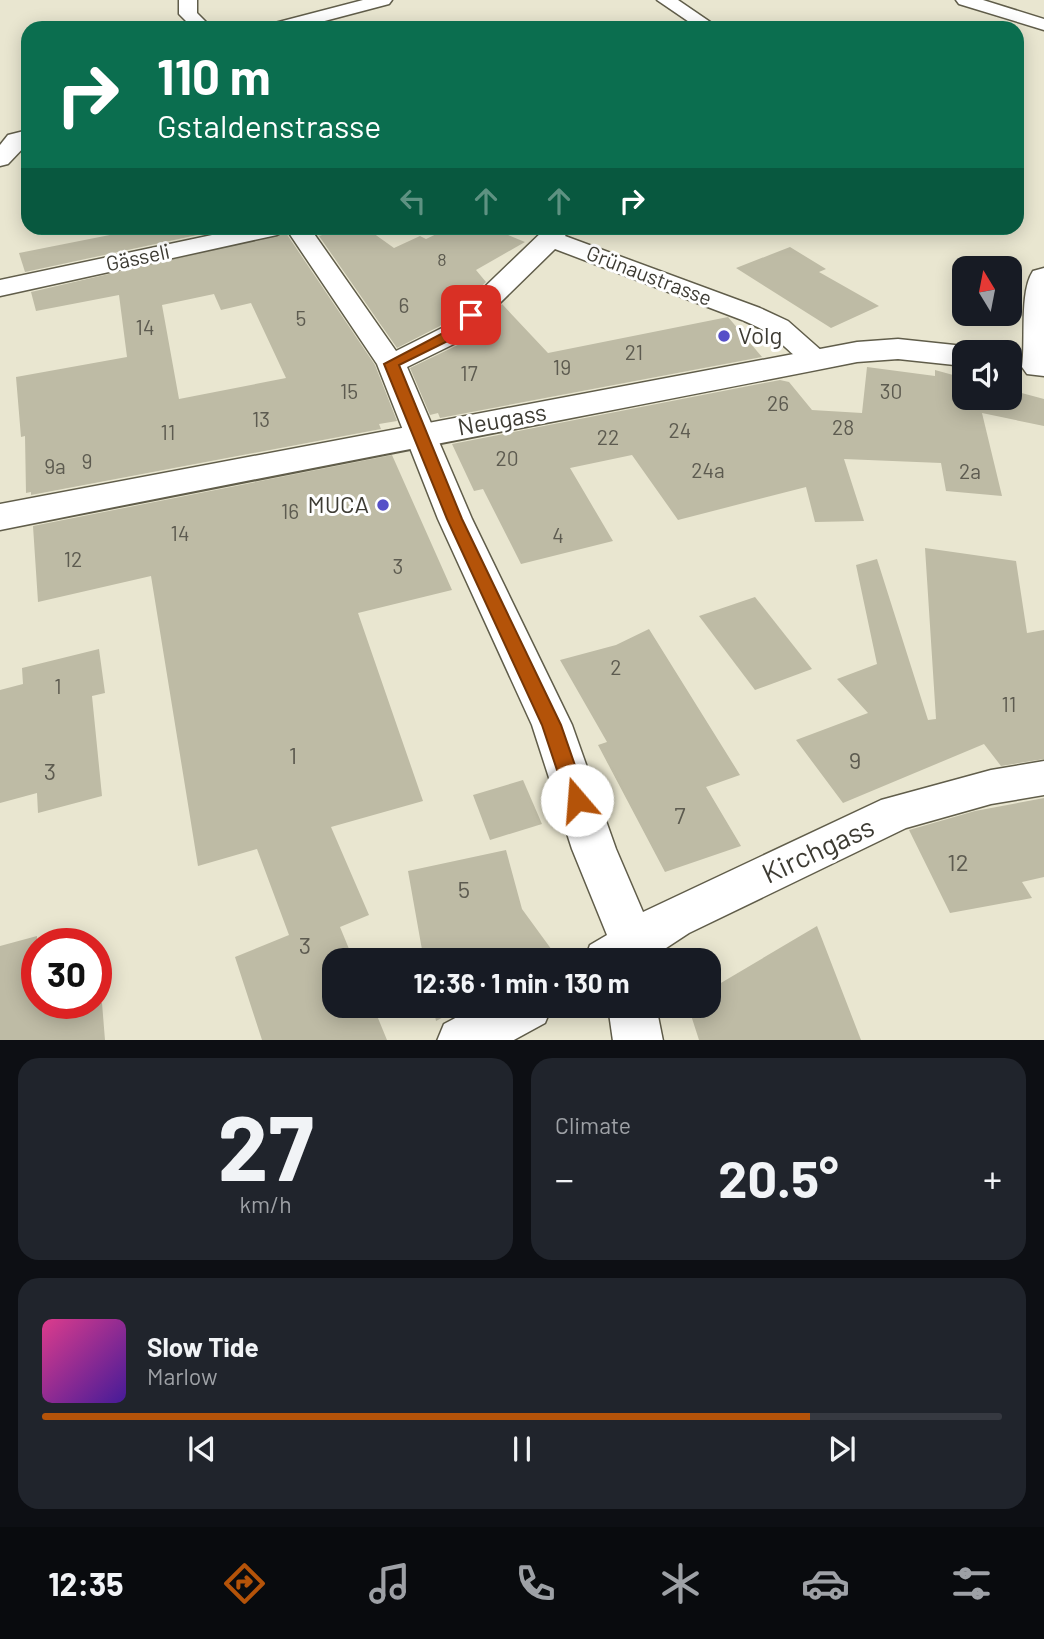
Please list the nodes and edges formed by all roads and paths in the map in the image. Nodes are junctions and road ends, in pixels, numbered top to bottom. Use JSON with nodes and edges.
{"nodes":[{"id":1,"x":188,"y":0,"type":"edge"},
{"id":2,"x":383,"y":0,"type":"edge"},
{"id":3,"x":653,"y":0,"type":"edge"},
{"id":4,"x":667,"y":0,"type":"edge"},
{"id":5,"x":965,"y":0,"type":"edge"},
{"id":6,"x":196,"y":21,"type":"edge"},
{"id":7,"x":304,"y":21,"type":"edge"},
{"id":8,"x":699,"y":21,"type":"edge"},
{"id":9,"x":1044,"y":25,"type":"edge"},
{"id":10,"x":15,"y":139,"type":"edge"},
{"id":11,"x":0,"y":159,"type":"edge"},
{"id":12,"x":245,"y":235,"type":"edge"},
{"id":13,"x":303,"y":235,"type":"edge"},
{"id":14,"x":552,"y":235,"type":"edge"},
{"id":15,"x":559,"y":235,"type":"edge"},
{"id":16,"x":1044,"y":277,"type":"edge"},
{"id":17,"x":0,"y":288,"type":"edge"},
{"id":18,"x":952,"y":355,"type":"edge"},
{"id":19,"x":817,"y":359,"type":"junction"},
{"id":20,"x":391,"y":364,"type":"junction"},
{"id":21,"x":1031,"y":366,"type":"edge"},
{"id":22,"x":419,"y":434,"type":"junction"},
{"id":23,"x":0,"y":517,"type":"edge"},
{"id":24,"x":1044,"y":778,"type":"edge"},
{"id":25,"x":623,"y":948,"type":"edge"},
{"id":26,"x":634,"y":948,"type":"edge"},
{"id":27,"x":505,"y":1018,"type":"edge"},
{"id":28,"x":634,"y":1018,"type":"edge"},
{"id":29,"x":463,"y":1040,"type":"edge"},
{"id":30,"x":638,"y":1040,"type":"edge"}],
"edges":[{"from":1,"to":6,"type":"street"},
{"from":2,"to":7,"type":"street"},
{"from":3,"to":4,"type":"street"},
{"from":4,"to":8,"type":"street"},
{"from":5,"to":9,"type":"street"},
{"from":10,"to":11,"type":"street"},
{"from":12,"to":17,"type":"street","name":"Gässeli"},
{"from":13,"to":20,"type":"street"},
{"from":14,"to":20,"type":"street"},
{"from":15,"to":19,"type":"street","name":"Grünaustrasse"},
{"from":16,"to":21,"type":"main road"},
{"from":18,"to":19,"type":"main road","name":"Neugass"},
{"from":19,"to":22,"type":"main road","name":"Neugass"},
{"from":20,"to":22,"type":"street"},
{"from":22,"to":23,"type":"main road","name":"Neugass"},
{"from":22,"to":25,"type":"street"},
{"from":24,"to":26,"type":"street","name":"Kirchgass"},
{"from":27,"to":29,"type":"street"},
{"from":28,"to":30,"type":"street"}]}
